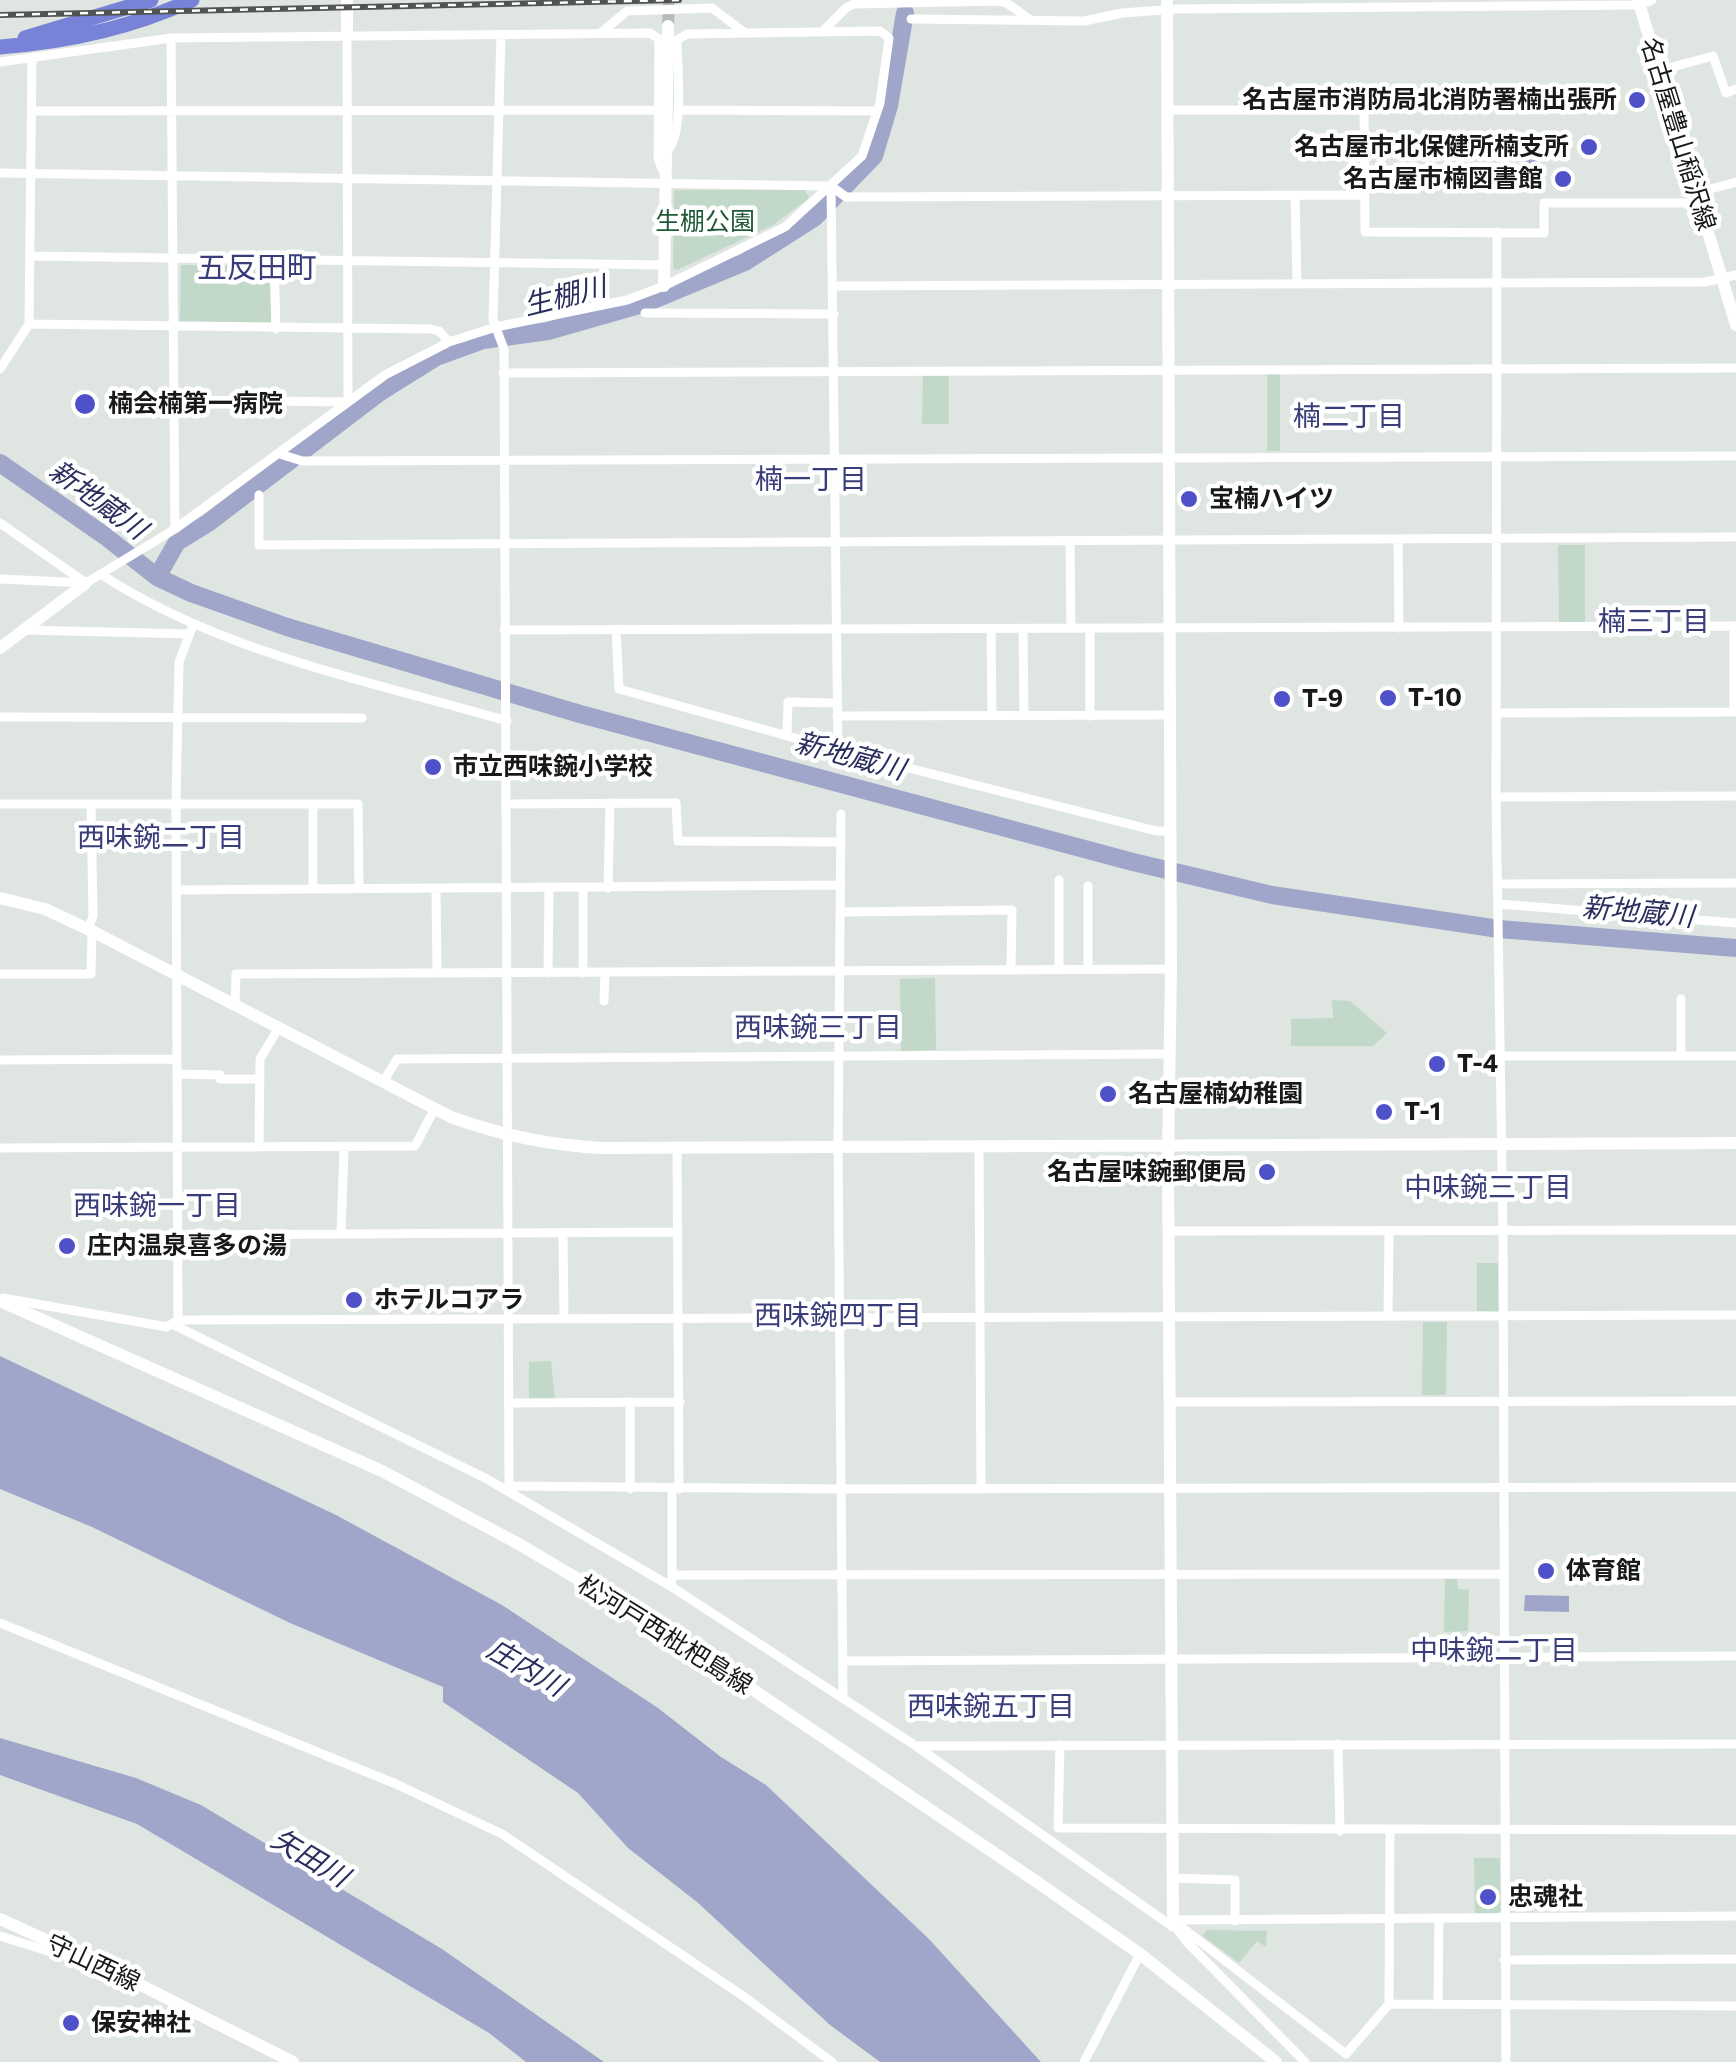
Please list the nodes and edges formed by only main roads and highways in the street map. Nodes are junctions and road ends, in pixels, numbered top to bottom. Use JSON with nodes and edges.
{"nodes":[{"id":1,"x":151,"y":0,"type":"edge"},
{"id":2,"x":192,"y":0,"type":"edge"},
{"id":3,"x":0,"y":47,"type":"edge"}],
"edges":[{"from":1,"to":3,"type":"highway"},
{"from":2,"to":3,"type":"highway"}]}
